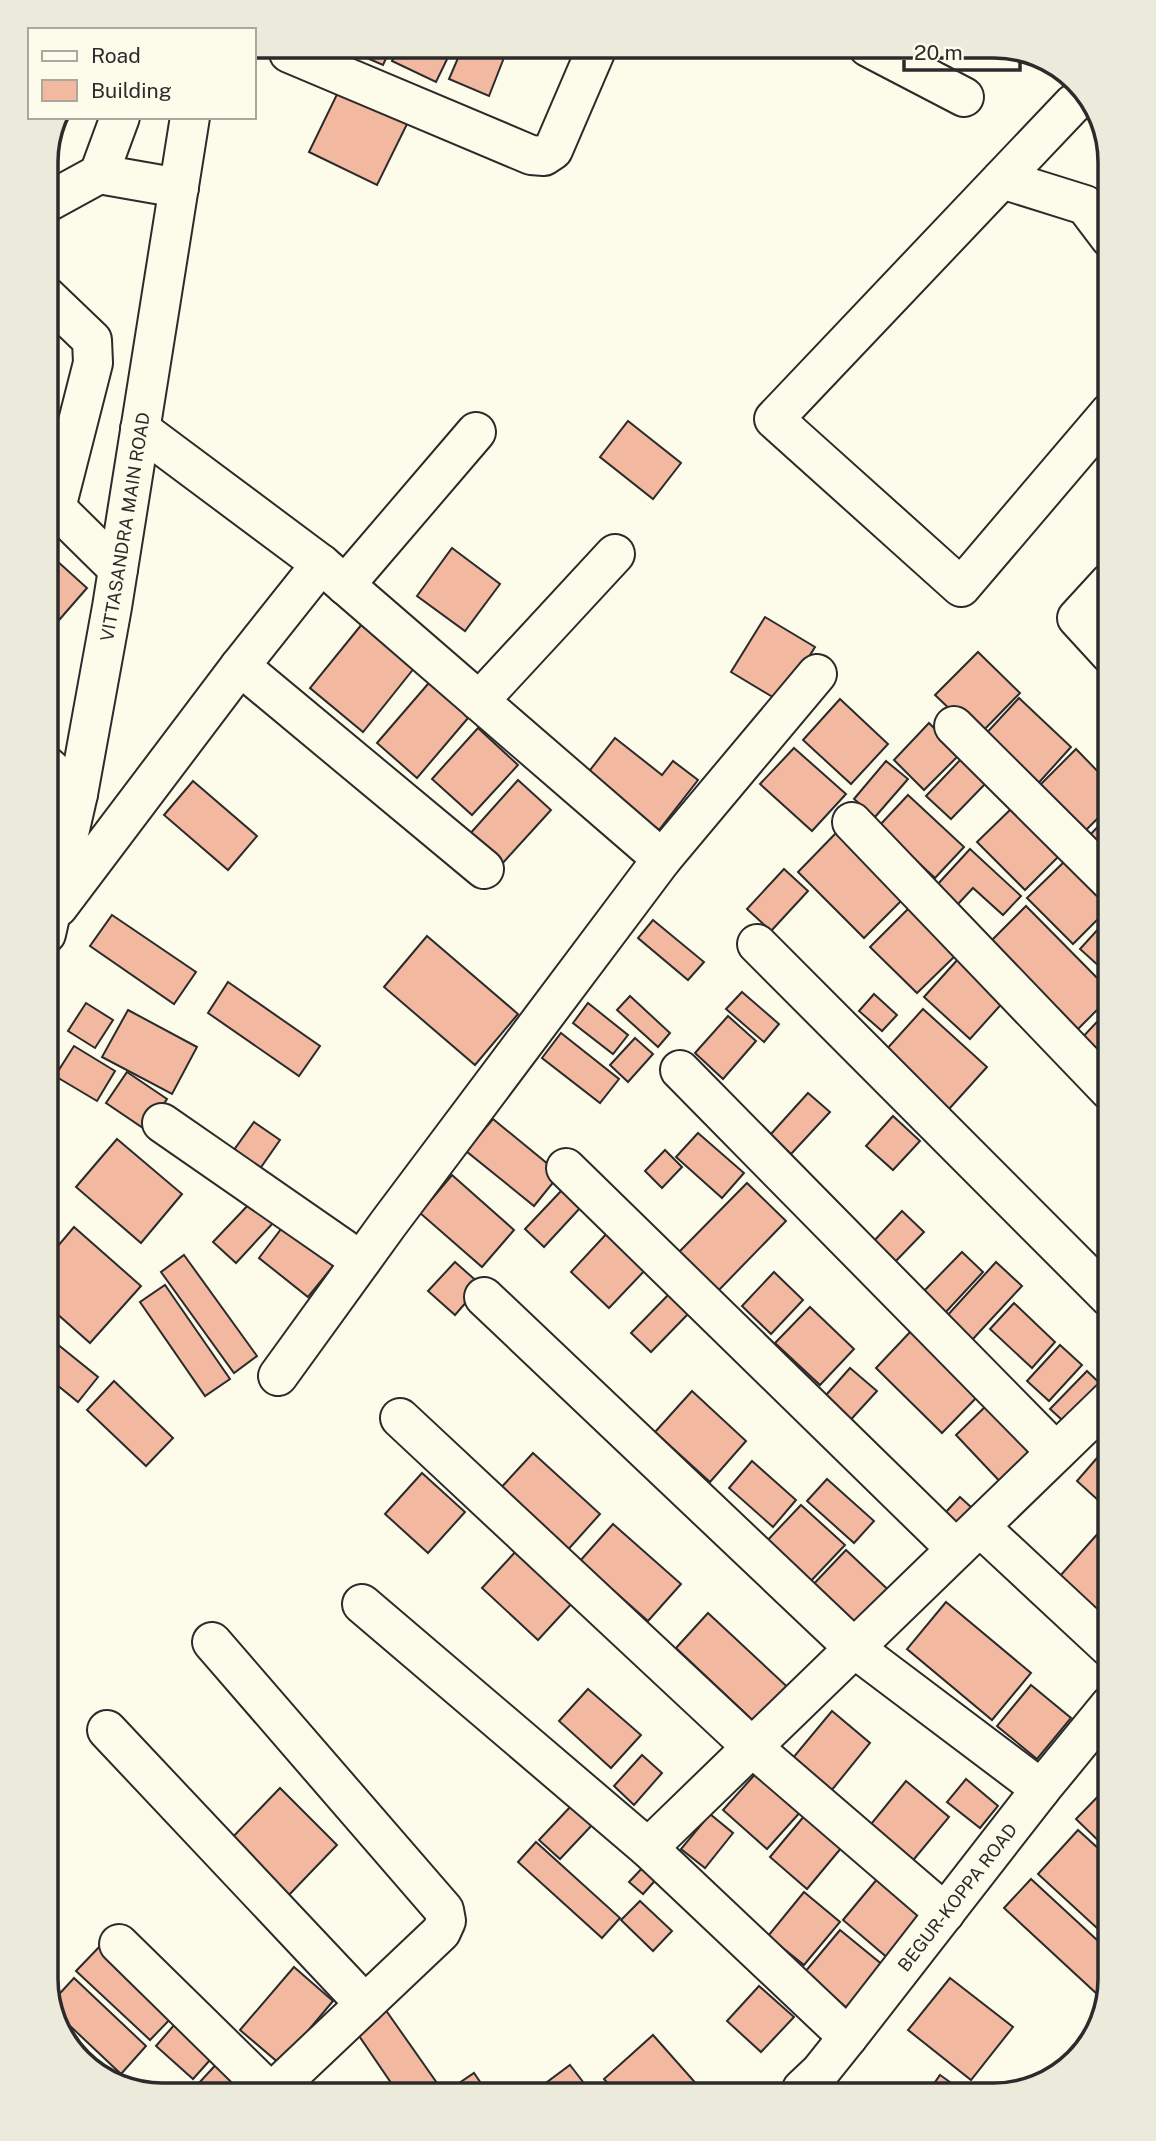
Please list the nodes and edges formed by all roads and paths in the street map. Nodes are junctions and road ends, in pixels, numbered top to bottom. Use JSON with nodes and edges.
{"nodes":[{"id":1,"x":303,"y":58,"type":"edge"},
{"id":2,"x":593,"y":58,"type":"edge"},
{"id":3,"x":889,"y":58,"type":"edge"},
{"id":4,"x":964,"y":97,"type":"dead end"},
{"id":5,"x":1078,"y":100,"type":"edge"},
{"id":6,"x":119,"y":119,"type":"edge"},
{"id":7,"x":190,"y":119,"type":"edge"},
{"id":8,"x":99,"y":174,"type":"junction"},
{"id":9,"x":1002,"y":179,"type":"junction"},
{"id":10,"x":179,"y":188,"type":"junction"},
{"id":11,"x":58,"y":196,"type":"edge"},
{"id":12,"x":1098,"y":222,"type":"edge"},
{"id":13,"x":58,"y":307,"type":"edge"},
{"id":14,"x":1098,"y":427,"type":"edge"},
{"id":15,"x":140,"y":429,"type":"junction"},
{"id":16,"x":476,"y":432,"type":"dead end"},
{"id":17,"x":58,"y":480,"type":"edge"},
{"id":18,"x":58,"y":510,"type":"edge"},
{"id":19,"x":615,"y":554,"type":"dead end"},
{"id":20,"x":118,"y":569,"type":"junction"},
{"id":21,"x":333,"y":575,"type":"junction"},
{"id":22,"x":1098,"y":596,"type":"edge"},
{"id":23,"x":1098,"y":640,"type":"edge"},
{"id":24,"x":240,"y":666,"type":"junction"},
{"id":25,"x":817,"y":674,"type":"dead end"},
{"id":26,"x":479,"y":701,"type":"junction"},
{"id":27,"x":954,"y":726,"type":"dead end"},
{"id":28,"x":58,"y":776,"type":"edge"},
{"id":29,"x":78,"y":794,"type":"junction"},
{"id":30,"x":852,"y":822,"type":"dead end"},
{"id":31,"x":662,"y":859,"type":"junction"},
{"id":32,"x":1098,"y":868,"type":"edge"},
{"id":33,"x":484,"y":869,"type":"dead end"},
{"id":34,"x":58,"y":882,"type":"edge"},
{"id":35,"x":58,"y":912,"type":"edge"},
{"id":36,"x":757,"y":944,"type":"dead end"},
{"id":37,"x":681,"y":1070,"type":"dead end"},
{"id":38,"x":1098,"y":1077,"type":"edge"},
{"id":39,"x":162,"y":1123,"type":"dead end"},
{"id":40,"x":566,"y":1168,"type":"dead end"},
{"id":41,"x":361,"y":1261,"type":"junction"},
{"id":42,"x":1098,"y":1285,"type":"edge"},
{"id":43,"x":484,"y":1297,"type":"dead end"},
{"id":44,"x":278,"y":1376,"type":"dead end"},
{"id":45,"x":1098,"y":1417,"type":"edge"},
{"id":46,"x":400,"y":1418,"type":"dead end"},
{"id":47,"x":1056,"y":1452,"type":"junction"},
{"id":48,"x":968,"y":1538,"type":"junction"},
{"id":49,"x":362,"y":1604,"type":"dead end"},
{"id":50,"x":1098,"y":1638,"type":"edge"},
{"id":51,"x":212,"y":1642,"type":"dead end"},
{"id":52,"x":854,"y":1648,"type":"junction"},
{"id":53,"x":1098,"y":1720,"type":"edge"},
{"id":54,"x":107,"y":1730,"type":"dead end"},
{"id":55,"x":752,"y":1748,"type":"junction"},
{"id":56,"x":1041,"y":1788,"type":"junction"},
{"id":57,"x":648,"y":1848,"type":"junction"},
{"id":58,"x":945,"y":1913,"type":"junction"},
{"id":59,"x":119,"y":1944,"type":"dead end"},
{"id":60,"x":365,"y":2004,"type":"junction"},
{"id":61,"x":848,"y":2037,"type":"junction"},
{"id":62,"x":260,"y":2083,"type":"edge"},
{"id":63,"x":282,"y":2083,"type":"edge"},
{"id":64,"x":808,"y":2083,"type":"edge"}],
"edges":[{"from":1,"to":2,"type":"street"},
{"from":3,"to":4,"type":"street"},
{"from":5,"to":9,"type":"street"},
{"from":6,"to":8,"type":"street"},
{"from":7,"to":10,"type":"street","name":"VITTASANDRA MAIN ROAD"},
{"from":8,"to":10,"type":"street"},
{"from":8,"to":11,"type":"street"},
{"from":9,"to":12,"type":"street"},
{"from":9,"to":14,"type":"street"},
{"from":10,"to":15,"type":"street","name":"VITTASANDRA MAIN ROAD"},
{"from":13,"to":17,"type":"street"},
{"from":15,"to":20,"type":"street","name":"VITTASANDRA MAIN ROAD"},
{"from":15,"to":21,"type":"street"},
{"from":16,"to":21,"type":"street"},
{"from":18,"to":20,"type":"street"},
{"from":19,"to":26,"type":"street"},
{"from":20,"to":29,"type":"street","name":"VITTASANDRA MAIN ROAD"},
{"from":21,"to":24,"type":"street"},
{"from":21,"to":26,"type":"street"},
{"from":22,"to":23,"type":"street"},
{"from":24,"to":33,"type":"street"},
{"from":24,"to":35,"type":"street"},
{"from":25,"to":31,"type":"street"},
{"from":26,"to":31,"type":"street"},
{"from":27,"to":32,"type":"street"},
{"from":28,"to":29,"type":"street"},
{"from":29,"to":34,"type":"street","name":"VITTASANDRA MAIN ROAD"},
{"from":30,"to":38,"type":"street"},
{"from":31,"to":41,"type":"street"},
{"from":36,"to":42,"type":"street"},
{"from":37,"to":47,"type":"street"},
{"from":39,"to":41,"type":"street"},
{"from":40,"to":48,"type":"street"},
{"from":41,"to":44,"type":"street"},
{"from":43,"to":52,"type":"street"},
{"from":45,"to":47,"type":"street"},
{"from":46,"to":55,"type":"street"},
{"from":47,"to":48,"type":"street"},
{"from":48,"to":50,"type":"street"},
{"from":48,"to":52,"type":"street"},
{"from":49,"to":57,"type":"street"},
{"from":51,"to":60,"type":"street"},
{"from":52,"to":55,"type":"street"},
{"from":52,"to":56,"type":"street"},
{"from":53,"to":56,"type":"street","name":"BEGUR-KOPPA ROAD"},
{"from":54,"to":60,"type":"street"},
{"from":55,"to":57,"type":"street"},
{"from":55,"to":58,"type":"street"},
{"from":56,"to":58,"type":"street","name":"BEGUR-KOPPA ROAD"},
{"from":57,"to":61,"type":"street"},
{"from":58,"to":61,"type":"street","name":"BEGUR-KOPPA ROAD"},
{"from":59,"to":62,"type":"street"},
{"from":60,"to":63,"type":"street"},
{"from":61,"to":64,"type":"street","name":"BEGUR-KOPPA ROAD"}]}
